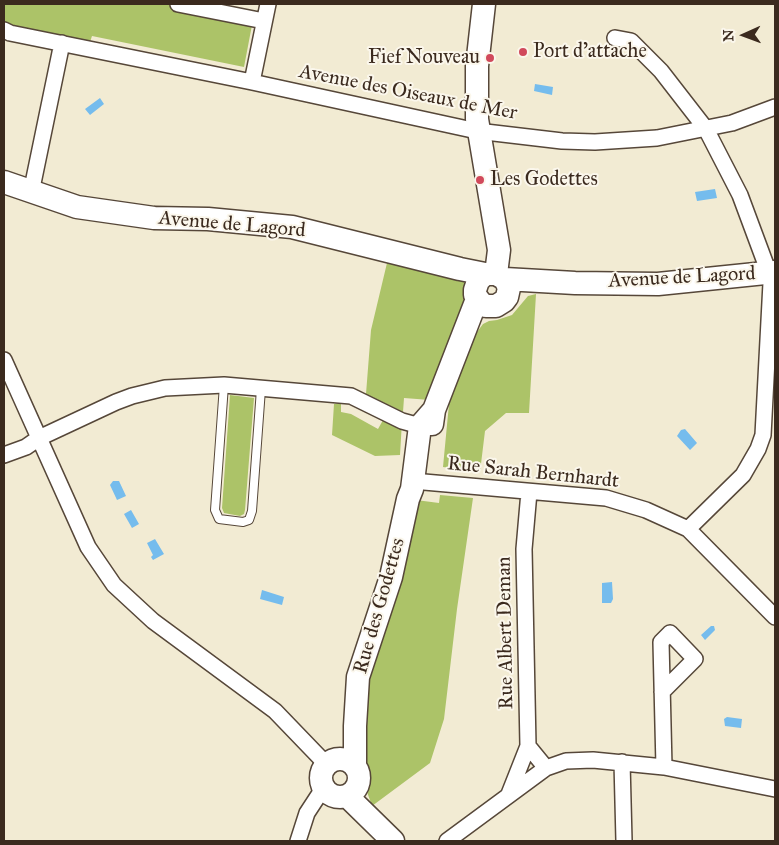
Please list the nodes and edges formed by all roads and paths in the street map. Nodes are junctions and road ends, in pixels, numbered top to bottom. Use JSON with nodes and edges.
{"nodes":[{"id":1,"x":178,"y":4,"type":"edge"},
{"id":2,"x":268,"y":4,"type":"edge"},
{"id":3,"x":484,"y":4,"type":"edge"},
{"id":4,"x":264,"y":21,"type":"junction"},
{"id":5,"x":4,"y":30,"type":"edge"},
{"id":6,"x":615,"y":38,"type":"dead end"},
{"id":7,"x":62,"y":43,"type":"junction"},
{"id":8,"x":252,"y":82,"type":"junction"},
{"id":9,"x":775,"y":107,"type":"edge"},
{"id":10,"x":706,"y":128,"type":"junction"},
{"id":11,"x":479,"y":131,"type":"junction"},
{"id":12,"x":4,"y":182,"type":"edge"},
{"id":13,"x":31,"y":193,"type":"junction"},
{"id":14,"x":772,"y":272,"type":"edge"},
{"id":15,"x":487,"y":285,"type":"junction"},
{"id":16,"x":4,"y":360,"type":"edge"},
{"id":17,"x":224,"y":385,"type":"junction"},
{"id":18,"x":261,"y":389,"type":"junction"},
{"id":19,"x":427,"y":418,"type":"junction"},
{"id":20,"x":769,"y":435,"type":"edge"},
{"id":21,"x":39,"y":438,"type":"junction"},
{"id":22,"x":4,"y":455,"type":"edge"},
{"id":23,"x":418,"y":486,"type":"junction"},
{"id":24,"x":529,"y":492,"type":"junction"},
{"id":25,"x":688,"y":529,"type":"junction"},
{"id":26,"x":775,"y":617,"type":"edge"},
{"id":27,"x":662,"y":692,"type":"dead end"},
{"id":28,"x":528,"y":746,"type":"junction"},
{"id":29,"x":622,"y":762,"type":"junction"},
{"id":30,"x":341,"y":763,"type":"junction"},
{"id":31,"x":664,"y":766,"type":"junction"},
{"id":32,"x":546,"y":768,"type":"junction"},
{"id":33,"x":324,"y":787,"type":"junction"},
{"id":34,"x":775,"y":789,"type":"edge"},
{"id":35,"x":351,"y":793,"type":"junction"},
{"id":36,"x":509,"y":794,"type":"junction"},
{"id":37,"x":298,"y":841,"type":"edge"},
{"id":38,"x":393,"y":841,"type":"edge"},
{"id":39,"x":447,"y":841,"type":"edge"},
{"id":40,"x":624,"y":841,"type":"edge"}],
"edges":[{"from":1,"to":4,"type":"street"},
{"from":2,"to":4,"type":"street"},
{"from":3,"to":11,"type":"street"},
{"from":4,"to":8,"type":"street"},
{"from":5,"to":7,"type":"street","name":"Avenue des Oiseaux de Mer"},
{"from":6,"to":10,"type":"street"},
{"from":7,"to":8,"type":"street","name":"Avenue des Oiseaux de Mer"},
{"from":7,"to":13,"type":"street"},
{"from":8,"to":11,"type":"street","name":"Avenue des Oiseaux de Mer"},
{"from":9,"to":10,"type":"street","name":"Avenue des Oiseaux de Mer"},
{"from":10,"to":11,"type":"street","name":"Avenue des Oiseaux de Mer"},
{"from":10,"to":14,"type":"street"},
{"from":11,"to":15,"type":"street"},
{"from":12,"to":13,"type":"street","name":"Avenue de Lagord"},
{"from":13,"to":15,"type":"street","name":"Avenue de Lagord"},
{"from":14,"to":15,"type":"street","name":"Avenue de Lagord"},
{"from":14,"to":20,"type":"street"},
{"from":15,"to":19,"type":"street"},
{"from":16,"to":21,"type":"street"},
{"from":17,"to":18,"type":"street"},
{"from":17,"to":18,"type":"lane"},
{"from":17,"to":21,"type":"street"},
{"from":18,"to":19,"type":"street"},
{"from":19,"to":23,"type":"street","name":"Rue des Godettes"},
{"from":20,"to":25,"type":"street"},
{"from":21,"to":22,"type":"street"},
{"from":21,"to":30,"type":"street"},
{"from":23,"to":24,"type":"street","name":"Rue Sarah Bernhardt"},
{"from":23,"to":30,"type":"street","name":"Rue des Godettes"},
{"from":24,"to":25,"type":"street","name":"Rue Sarah Bernhardt"},
{"from":24,"to":28,"type":"street","name":"Rue Albert Deman"},
{"from":25,"to":26,"type":"street","name":"Rue Sarah Bernhardt"},
{"from":27,"to":31,"type":"street"},
{"from":28,"to":32,"type":"street"},
{"from":28,"to":36,"type":"street"},
{"from":29,"to":31,"type":"street"},
{"from":29,"to":32,"type":"street"},
{"from":29,"to":40,"type":"street"},
{"from":30,"to":33,"type":"street"},
{"from":30,"to":35,"type":"street"},
{"from":31,"to":34,"type":"street"},
{"from":32,"to":36,"type":"street"},
{"from":33,"to":35,"type":"street"},
{"from":33,"to":37,"type":"street"},
{"from":35,"to":38,"type":"street"},
{"from":36,"to":39,"type":"street"}]}
